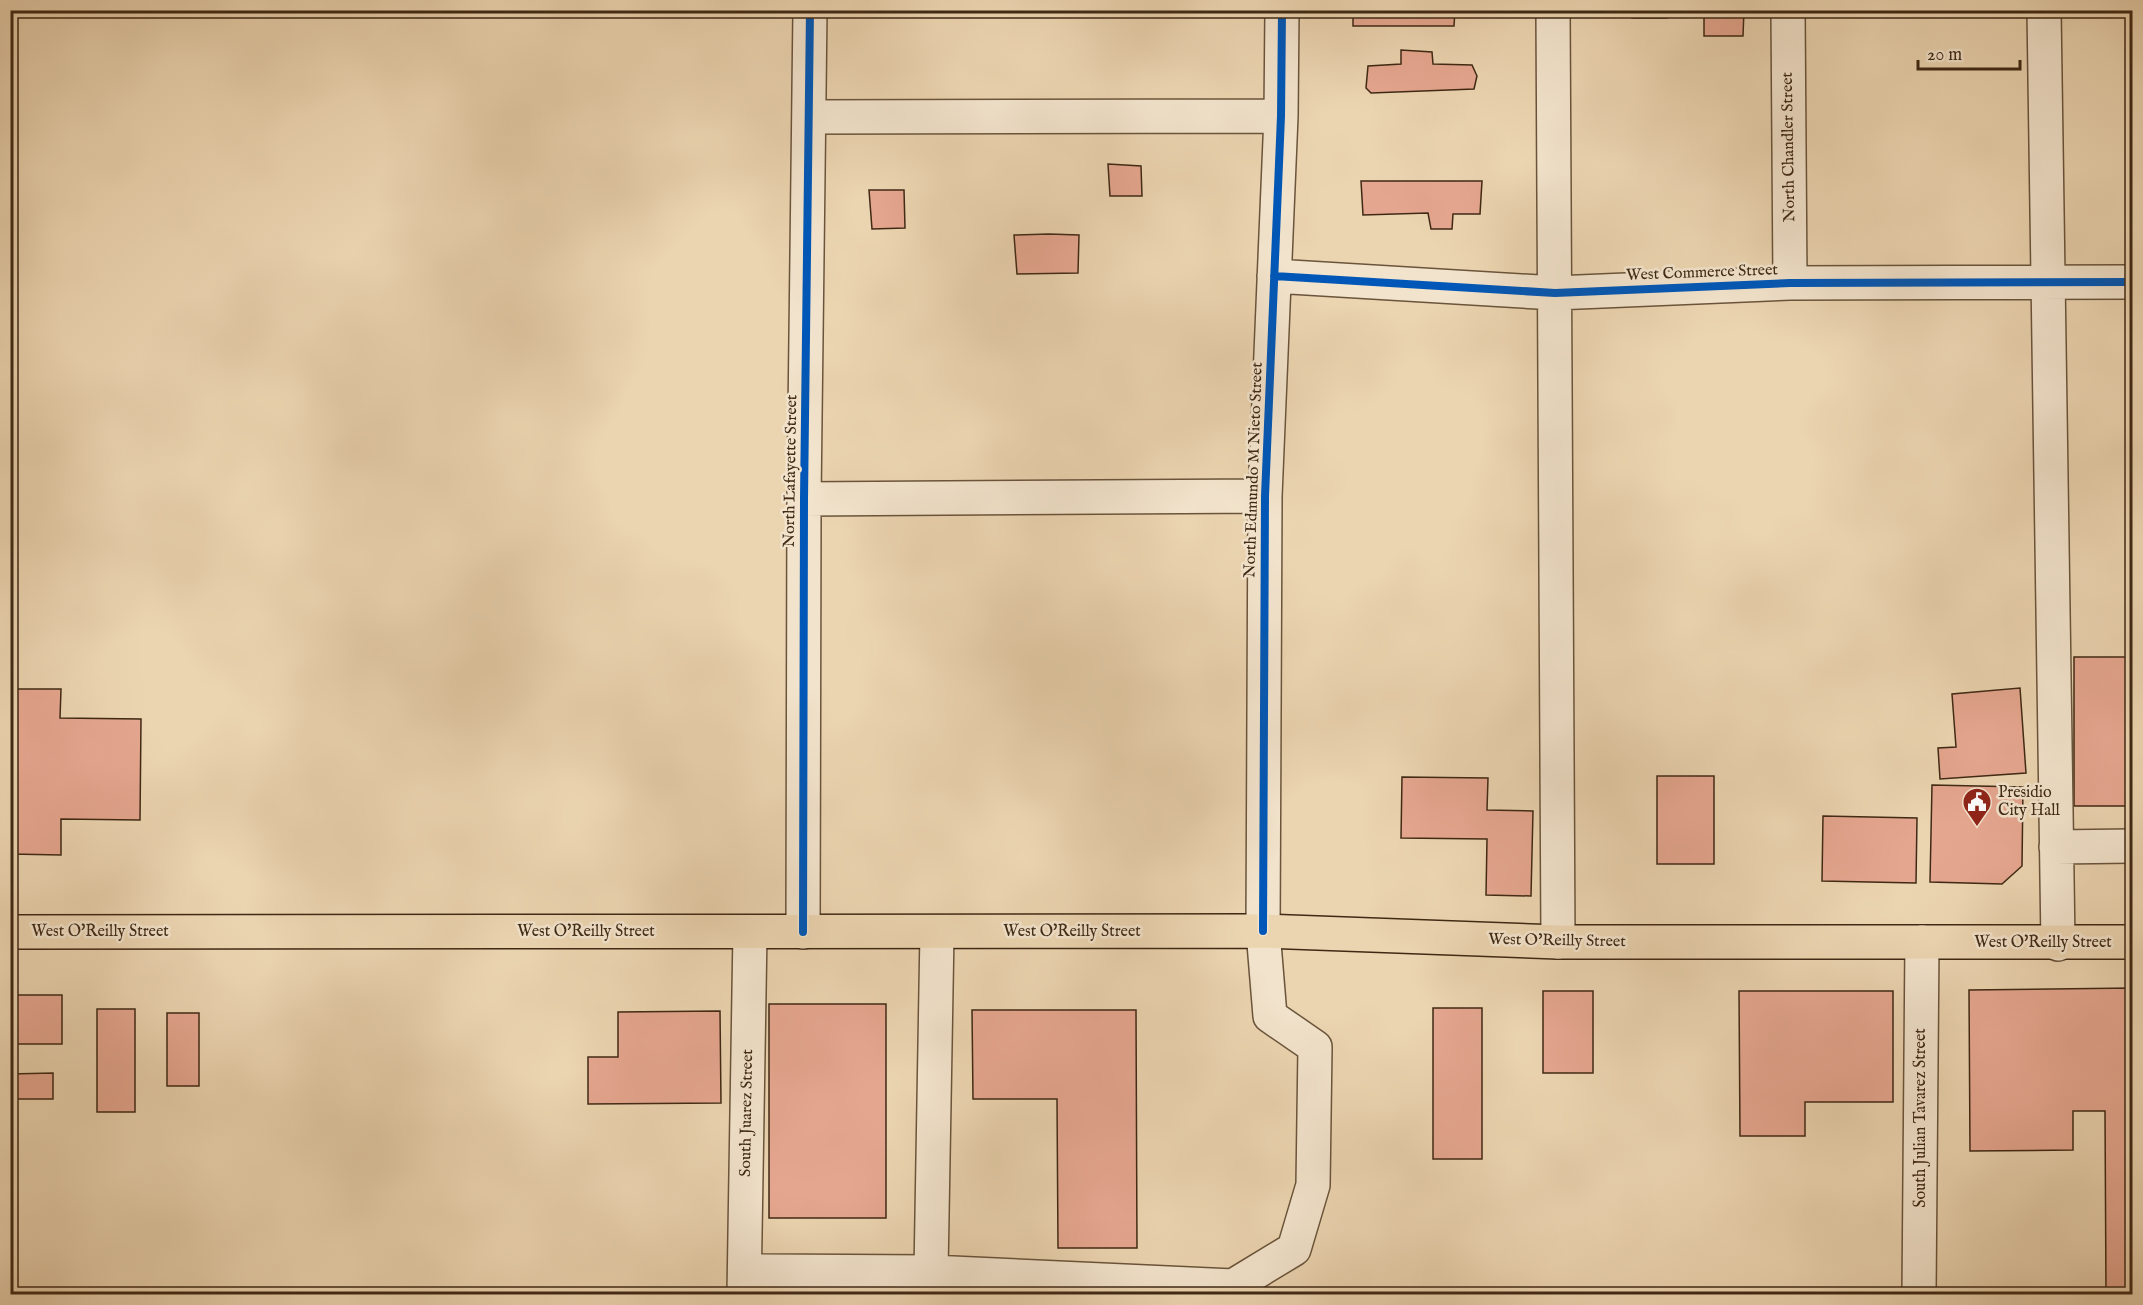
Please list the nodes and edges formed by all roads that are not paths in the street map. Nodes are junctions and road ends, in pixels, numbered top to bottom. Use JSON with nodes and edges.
{"nodes":[{"id":1,"x":810,"y":10,"type":"edge"},
{"id":2,"x":1282,"y":10,"type":"edge"},
{"id":3,"x":1554,"y":10,"type":"edge"},
{"id":4,"x":1788,"y":10,"type":"edge"},
{"id":5,"x":2044,"y":10,"type":"edge"},
{"id":6,"x":1281,"y":116,"type":"junction"},
{"id":7,"x":810,"y":117,"type":"junction"},
{"id":8,"x":1274,"y":276,"type":"junction"},
{"id":9,"x":2048,"y":281,"type":"junction"},
{"id":10,"x":2133,"y":282,"type":"edge"},
{"id":11,"x":1790,"y":283,"type":"junction"},
{"id":12,"x":1555,"y":293,"type":"junction"},
{"id":13,"x":1265,"y":496,"type":"junction"},
{"id":14,"x":804,"y":499,"type":"junction"},
{"id":15,"x":2133,"y":846,"type":"edge"},
{"id":16,"x":2056,"y":847,"type":"junction"},
{"id":17,"x":1263,"y":931,"type":"junction"},
{"id":18,"x":10,"y":932,"type":"edge"},
{"id":19,"x":750,"y":932,"type":"junction"},
{"id":20,"x":803,"y":932,"type":"junction"},
{"id":21,"x":937,"y":932,"type":"junction"},
{"id":22,"x":1558,"y":942,"type":"junction"},
{"id":23,"x":1922,"y":942,"type":"junction"},
{"id":24,"x":2133,"y":942,"type":"edge"},
{"id":25,"x":2058,"y":944,"type":"junction"},
{"id":26,"x":931,"y":1272,"type":"junction"},
{"id":27,"x":744,"y":1283,"type":"edge"},
{"id":28,"x":1919,"y":1294,"type":"edge"}],
"edges":[{"from":1,"to":7,"type":"street","name":"North Lafayette Street"},
{"from":2,"to":6,"type":"street","name":"North Edmundo M Nieto Street"},
{"from":3,"to":12,"type":"street"},
{"from":4,"to":11,"type":"street","name":"North Chandler Street"},
{"from":5,"to":9,"type":"street"},
{"from":6,"to":7,"type":"street"},
{"from":6,"to":8,"type":"street","name":"North Edmundo M Nieto Street"},
{"from":7,"to":14,"type":"street","name":"North Lafayette Street"},
{"from":8,"to":12,"type":"street","name":"West Commerce Street"},
{"from":8,"to":13,"type":"street","name":"North Edmundo M Nieto Street"},
{"from":9,"to":10,"type":"street","name":"West Commerce Street"},
{"from":9,"to":11,"type":"street","name":"West Commerce Street"},
{"from":9,"to":16,"type":"street"},
{"from":11,"to":12,"type":"street","name":"West Commerce Street"},
{"from":12,"to":22,"type":"street"},
{"from":13,"to":14,"type":"street"},
{"from":13,"to":17,"type":"street","name":"North Edmundo M Nieto Street"},
{"from":14,"to":20,"type":"street","name":"North Lafayette Street"},
{"from":15,"to":16,"type":"street"},
{"from":16,"to":25,"type":"street"},
{"from":17,"to":21,"type":"main road","name":"West O'Reilly Street"},
{"from":17,"to":22,"type":"main road","name":"West O'Reilly Street"},
{"from":17,"to":26,"type":"street","name":"North Edmundo M Nieto Street"},
{"from":18,"to":19,"type":"main road","name":"West O'Reilly Street"},
{"from":19,"to":20,"type":"main road","name":"West O'Reilly Street"},
{"from":19,"to":27,"type":"street","name":"South Juarez Street"},
{"from":20,"to":21,"type":"main road","name":"West O'Reilly Street"},
{"from":21,"to":26,"type":"street"},
{"from":22,"to":23,"type":"main road","name":"West O'Reilly Street"},
{"from":23,"to":25,"type":"main road","name":"West O'Reilly Street"},
{"from":23,"to":28,"type":"street","name":"South Julian Tavarez Street"},
{"from":24,"to":25,"type":"main road","name":"West O'Reilly Street"},
{"from":26,"to":27,"type":"street"}]}
